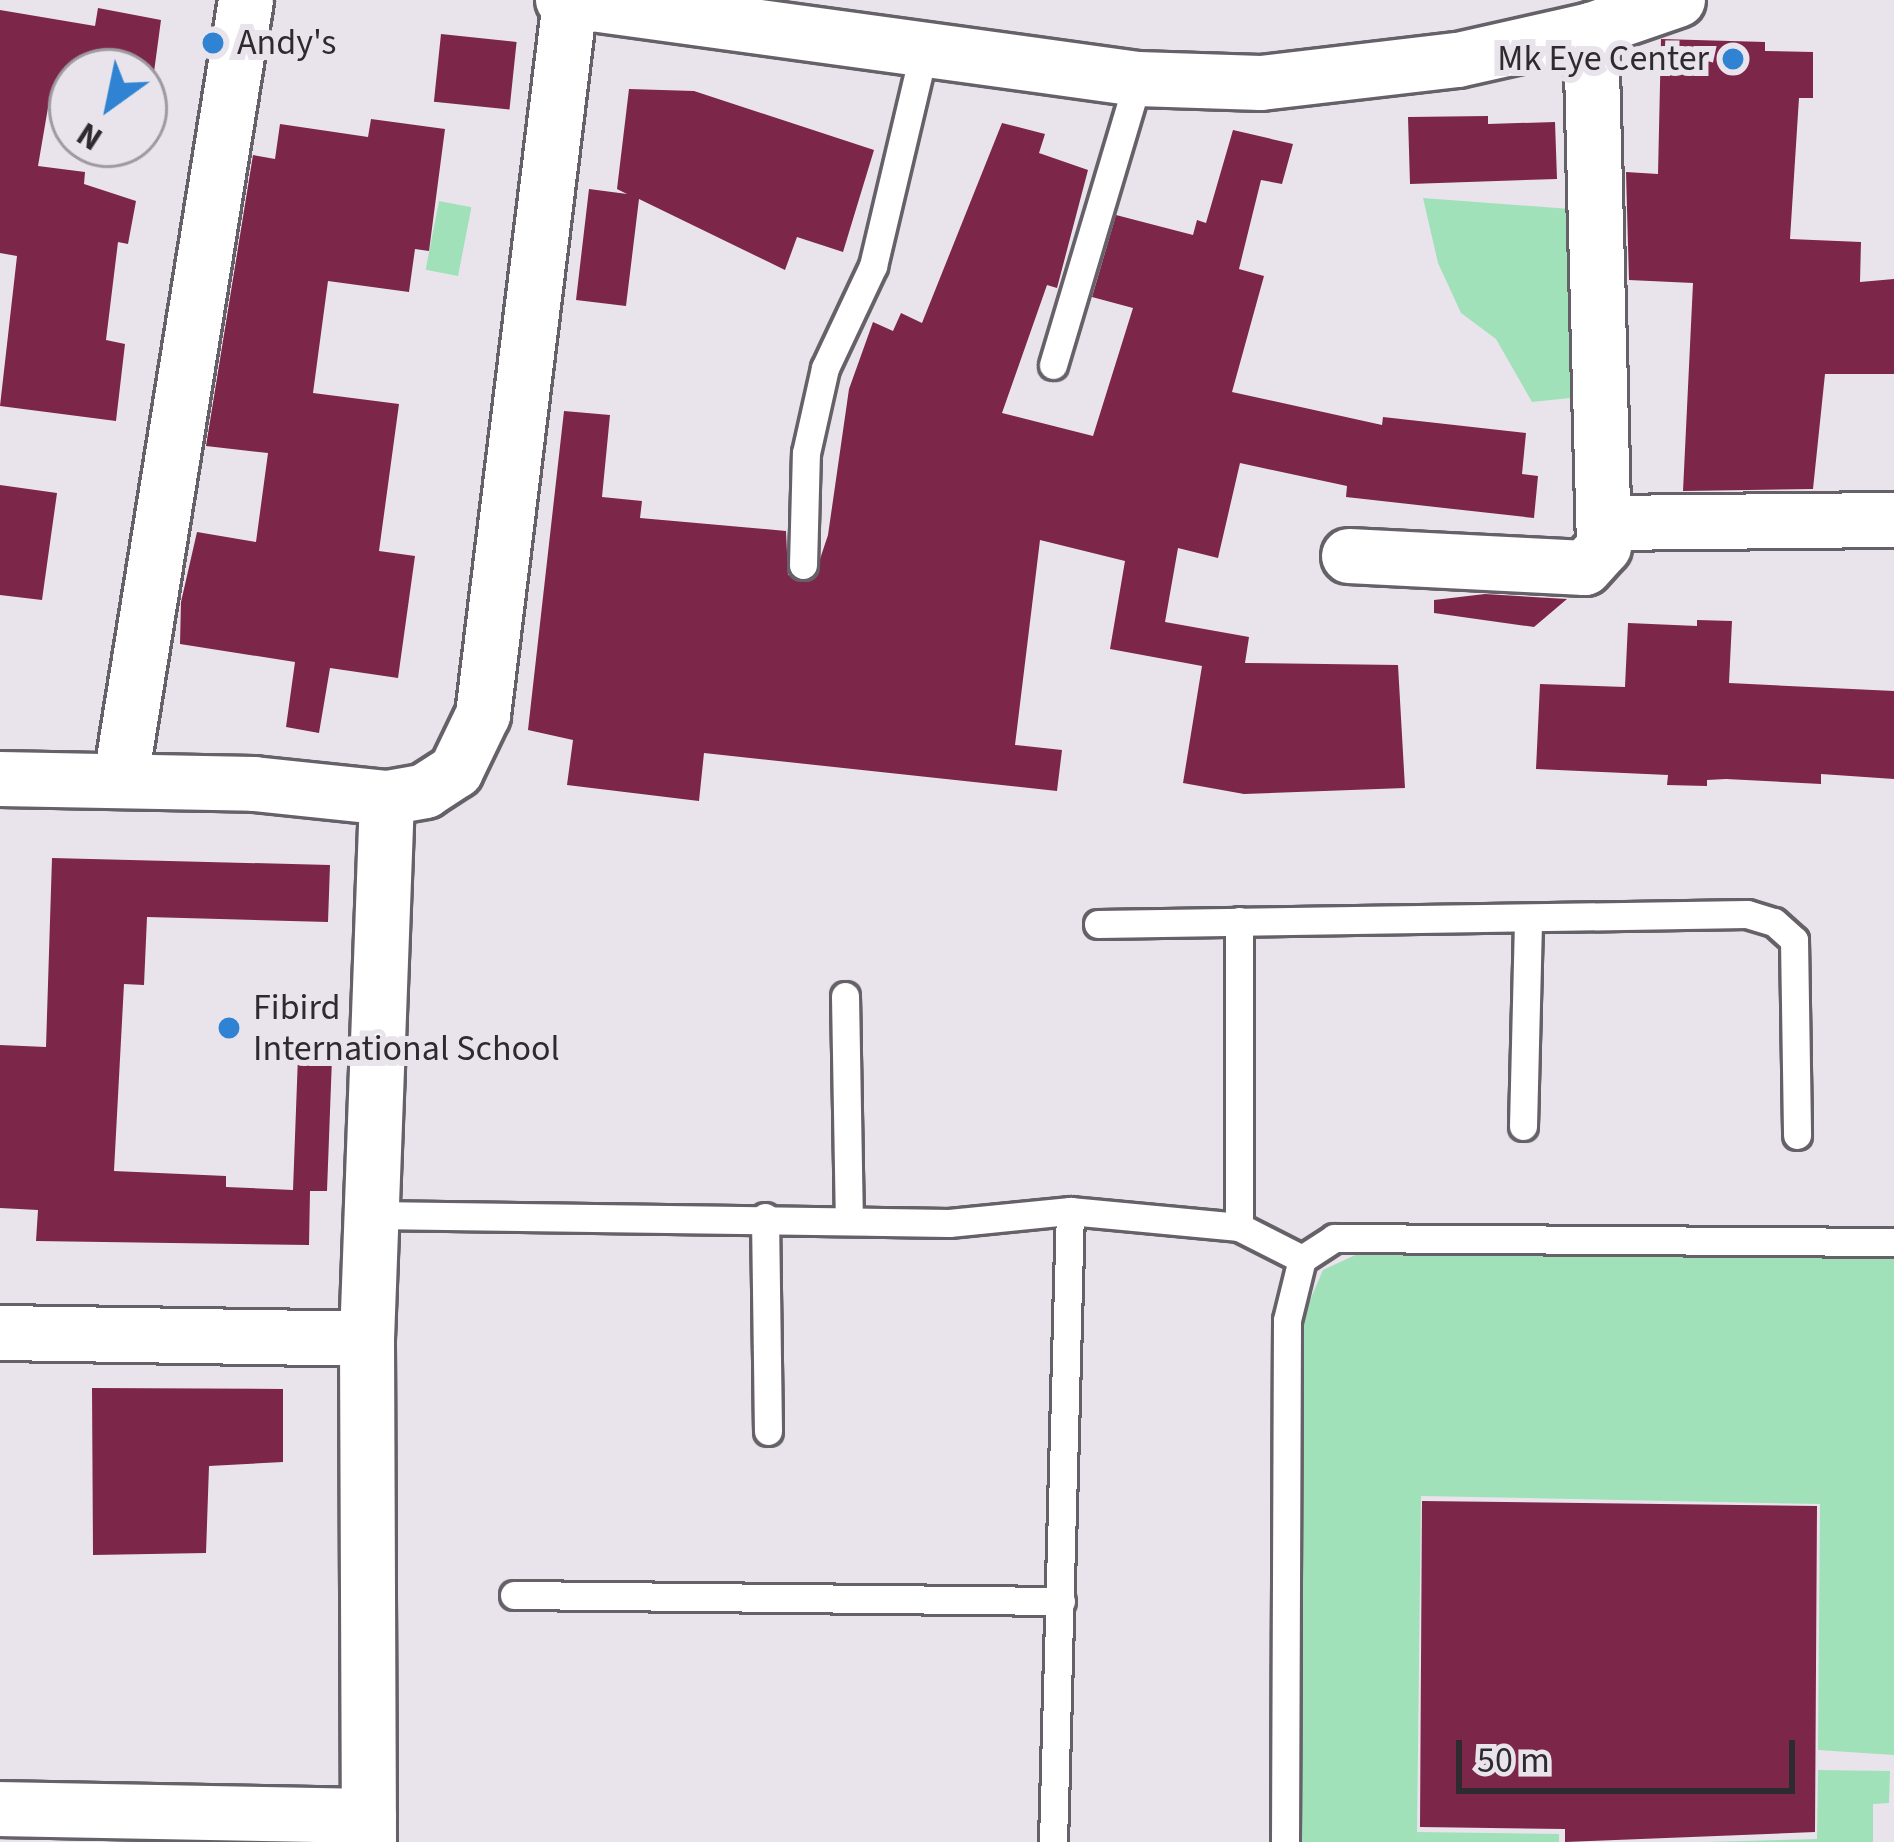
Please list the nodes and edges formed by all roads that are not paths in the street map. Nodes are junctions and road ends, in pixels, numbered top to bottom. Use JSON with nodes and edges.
{"nodes":[{"id":1,"x":246,"y":0,"type":"edge"},
{"id":2,"x":567,"y":0,"type":"edge"},
{"id":3,"x":1678,"y":0,"type":"edge"},
{"id":4,"x":647,"y":5,"type":"edge"},
{"id":5,"x":1592,"y":30,"type":"junction"},
{"id":6,"x":924,"y":50,"type":"junction"},
{"id":7,"x":1138,"y":79,"type":"junction"},
{"id":8,"x":1053,"y":365,"type":"dead end"},
{"id":9,"x":1894,"y":520,"type":"edge"},
{"id":10,"x":1604,"y":523,"type":"junction"},
{"id":11,"x":1349,"y":556,"type":"dead end"},
{"id":12,"x":803,"y":566,"type":"dead end"},
{"id":13,"x":121,"y":778,"type":"junction"},
{"id":14,"x":0,"y":779,"type":"edge"},
{"id":15,"x":388,"y":798,"type":"junction"},
{"id":16,"x":1528,"y":918,"type":"junction"},
{"id":17,"x":1239,"y":921,"type":"junction"},
{"id":18,"x":1098,"y":924,"type":"dead end"},
{"id":19,"x":845,"y":996,"type":"dead end"},
{"id":20,"x":1523,"y":1126,"type":"dead end"},
{"id":21,"x":1797,"y":1135,"type":"dead end"},
{"id":22,"x":1070,"y":1211,"type":"junction"},
{"id":23,"x":372,"y":1215,"type":"junction"},
{"id":24,"x":765,"y":1217,"type":"junction"},
{"id":25,"x":849,"y":1219,"type":"junction"},
{"id":26,"x":1239,"y":1227,"type":"junction"},
{"id":27,"x":1894,"y":1242,"type":"edge"},
{"id":28,"x":1302,"y":1259,"type":"junction"},
{"id":29,"x":0,"y":1334,"type":"edge"},
{"id":30,"x":367,"y":1339,"type":"junction"},
{"id":31,"x":768,"y":1431,"type":"dead end"},
{"id":32,"x":514,"y":1595,"type":"dead end"},
{"id":33,"x":1061,"y":1601,"type":"junction"},
{"id":34,"x":0,"y":1809,"type":"edge"},
{"id":35,"x":369,"y":1829,"type":"edge"},
{"id":36,"x":1052,"y":1842,"type":"edge"},
{"id":37,"x":1285,"y":1842,"type":"edge"}],
"edges":[{"from":1,"to":13,"type":"street"},
{"from":2,"to":4,"type":"street"},
{"from":2,"to":15,"type":"street"},
{"from":3,"to":5,"type":"street"},
{"from":4,"to":6,"type":"street"},
{"from":5,"to":7,"type":"street"},
{"from":5,"to":10,"type":"street"},
{"from":6,"to":7,"type":"street"},
{"from":6,"to":12,"type":"lane"},
{"from":7,"to":8,"type":"lane"},
{"from":9,"to":10,"type":"street"},
{"from":10,"to":11,"type":"street"},
{"from":13,"to":14,"type":"street"},
{"from":13,"to":15,"type":"street"},
{"from":15,"to":23,"type":"street"},
{"from":16,"to":17,"type":"lane"},
{"from":16,"to":20,"type":"lane"},
{"from":16,"to":21,"type":"lane"},
{"from":17,"to":18,"type":"lane"},
{"from":17,"to":26,"type":"lane"},
{"from":19,"to":25,"type":"lane"},
{"from":22,"to":25,"type":"lane"},
{"from":22,"to":26,"type":"lane"},
{"from":22,"to":33,"type":"lane"},
{"from":23,"to":24,"type":"lane"},
{"from":23,"to":30,"type":"street"},
{"from":24,"to":25,"type":"lane"},
{"from":24,"to":31,"type":"lane"},
{"from":26,"to":28,"type":"lane"},
{"from":27,"to":28,"type":"lane"},
{"from":28,"to":37,"type":"lane"},
{"from":29,"to":30,"type":"street"},
{"from":30,"to":35,"type":"street"},
{"from":32,"to":33,"type":"lane"},
{"from":33,"to":36,"type":"lane"},
{"from":34,"to":35,"type":"street"}]}
